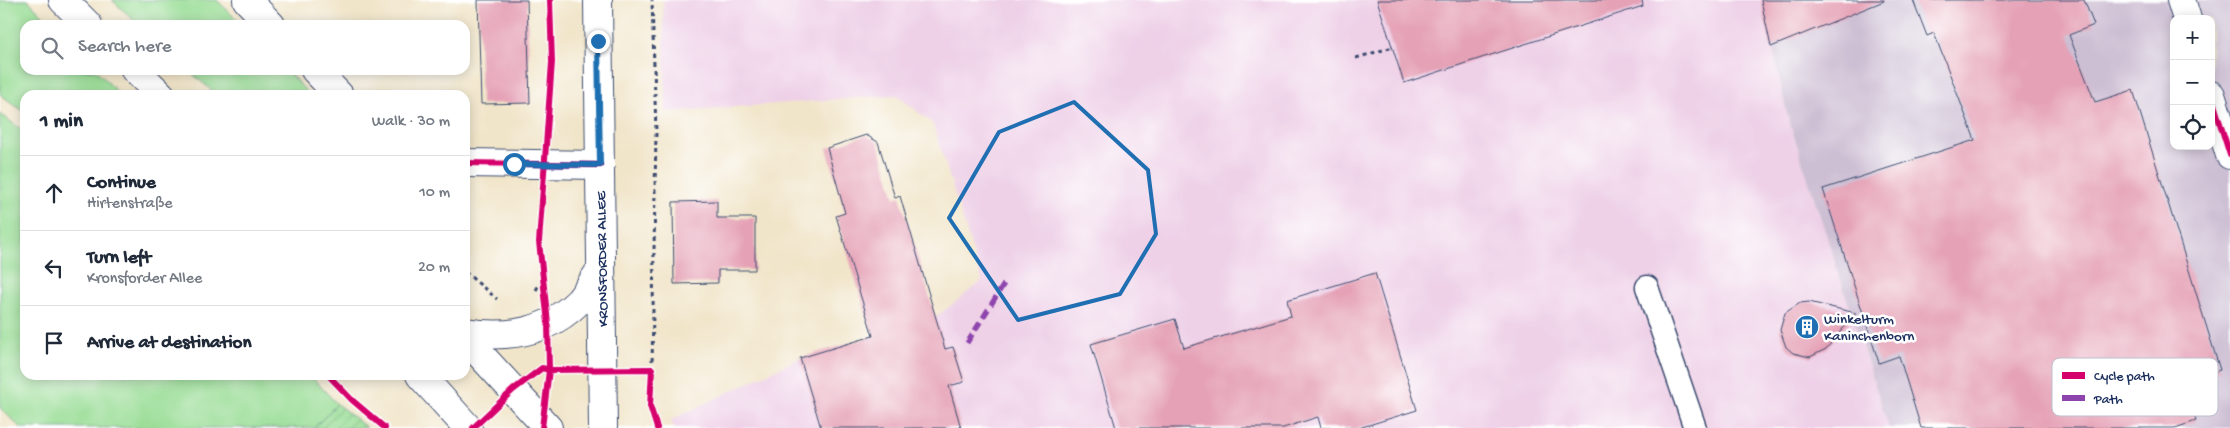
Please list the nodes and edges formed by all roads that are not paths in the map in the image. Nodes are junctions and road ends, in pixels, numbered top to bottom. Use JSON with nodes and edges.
{"nodes":[{"id":1,"x":62,"y":0,"type":"edge"},
{"id":2,"x":247,"y":0,"type":"edge"},
{"id":3,"x":598,"y":0,"type":"edge"},
{"id":4,"x":2181,"y":0,"type":"edge"},
{"id":5,"x":2186,"y":15,"type":"edge"},
{"id":6,"x":83,"y":20,"type":"edge"},
{"id":7,"x":266,"y":20,"type":"edge"},
{"id":8,"x":140,"y":75,"type":"edge"},
{"id":9,"x":320,"y":75,"type":"edge"},
{"id":10,"x":156,"y":90,"type":"edge"},
{"id":11,"x":334,"y":90,"type":"edge"},
{"id":12,"x":2214,"y":105,"type":"edge"},
{"id":13,"x":2230,"y":156,"type":"edge"},
{"id":14,"x":470,"y":163,"type":"edge"},
{"id":15,"x":600,"y":165,"type":"junction"},
{"id":16,"x":601,"y":269,"type":"junction"},
{"id":17,"x":1647,"y":287,"type":"dead end"},
{"id":18,"x":470,"y":333,"type":"edge"},
{"id":19,"x":470,"y":343,"type":"edge"},
{"id":20,"x":425,"y":380,"type":"edge"},
{"id":21,"x":468,"y":428,"type":"edge"},
{"id":22,"x":548,"y":428,"type":"edge"},
{"id":23,"x":603,"y":428,"type":"edge"},
{"id":24,"x":1695,"y":428,"type":"edge"}],
"edges":[{"from":1,"to":6,"type":"main road"},
{"from":2,"to":7,"type":"main road"},
{"from":3,"to":15,"type":"main road","name":"KRONSFORDER ALLEE"},
{"from":4,"to":5,"type":"main road"},
{"from":8,"to":10,"type":"main road"},
{"from":9,"to":11,"type":"main road"},
{"from":12,"to":13,"type":"main road"},
{"from":14,"to":15,"type":"main road"},
{"from":15,"to":16,"type":"main road","name":"KRONSFORDER ALLEE"},
{"from":16,"to":18,"type":"main road"},
{"from":16,"to":23,"type":"main road","name":"KRONSFORDER ALLEE"},
{"from":17,"to":24,"type":"lane"},
{"from":19,"to":22,"type":"main road"},
{"from":20,"to":21,"type":"main road"}]}
